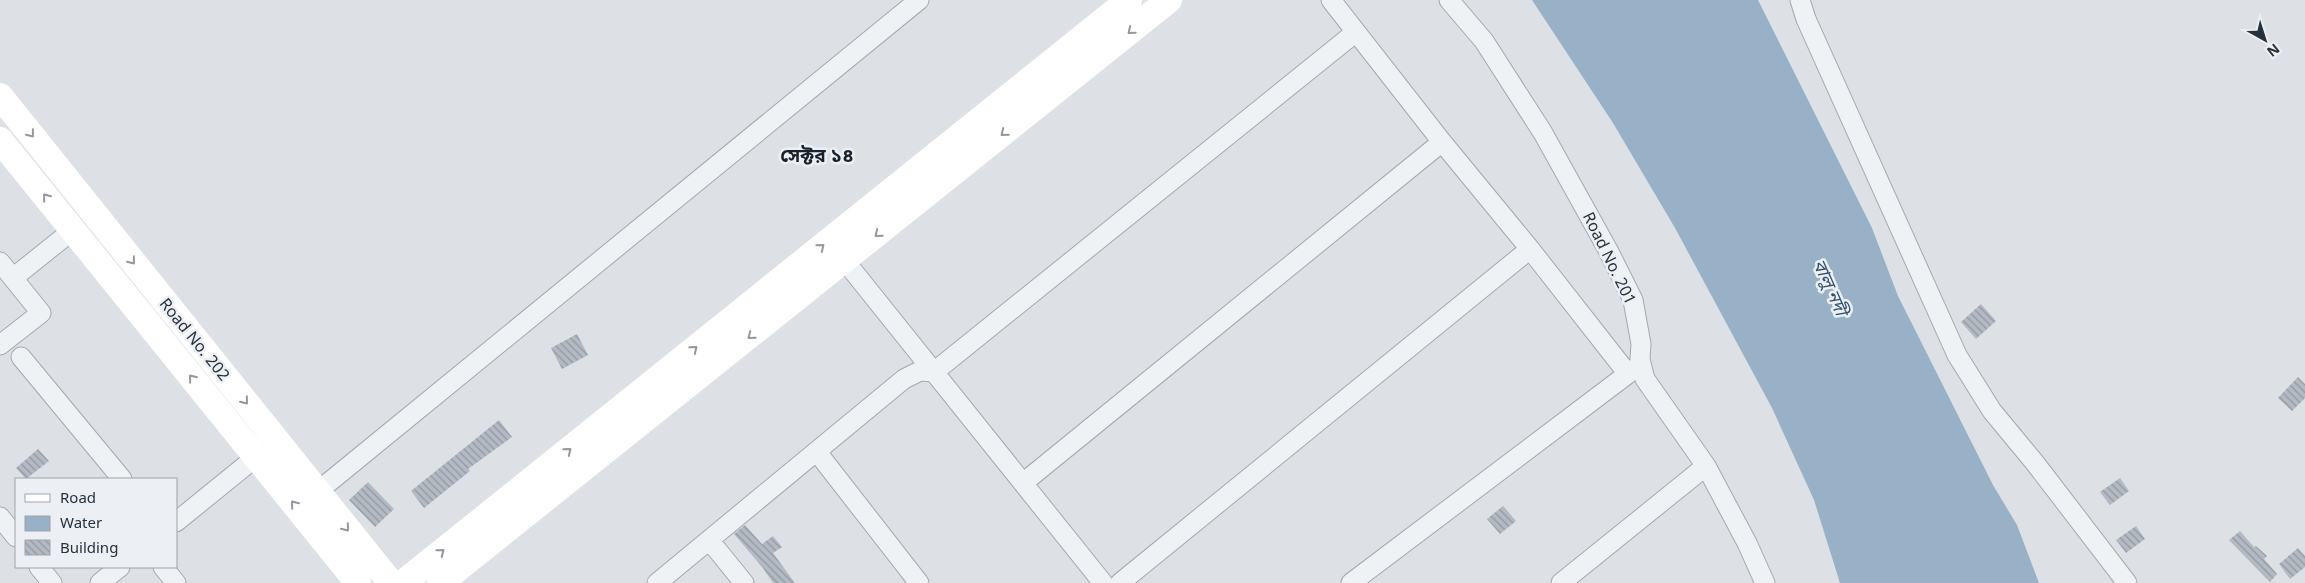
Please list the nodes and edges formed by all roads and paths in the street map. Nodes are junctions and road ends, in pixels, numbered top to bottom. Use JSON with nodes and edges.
{"nodes":[{"id":1,"x":919,"y":0,"type":"edge"},
{"id":2,"x":1129,"y":0,"type":"edge"},
{"id":3,"x":1169,"y":0,"type":"edge"},
{"id":4,"x":1331,"y":0,"type":"edge"},
{"id":5,"x":1449,"y":0,"type":"edge"},
{"id":6,"x":1800,"y":0,"type":"edge"},
{"id":7,"x":1356,"y":32,"type":"junction"},
{"id":8,"x":0,"y":96,"type":"edge"},
{"id":9,"x":0,"y":140,"type":"edge"},
{"id":10,"x":1442,"y":142,"type":"junction"},
{"id":11,"x":73,"y":230,"type":"junction"},
{"id":12,"x":1530,"y":249,"type":"junction"},
{"id":13,"x":845,"y":261,"type":"junction"},
{"id":14,"x":0,"y":262,"type":"edge"},
{"id":15,"x":13,"y":278,"type":"junction"},
{"id":16,"x":0,"y":345,"type":"edge"},
{"id":17,"x":22,"y":356,"type":"dead end"},
{"id":18,"x":1634,"y":369,"type":"junction"},
{"id":19,"x":934,"y":372,"type":"junction"},
{"id":20,"x":285,"y":451,"type":"junction"},
{"id":21,"x":817,"y":452,"type":"junction"},
{"id":22,"x":260,"y":462,"type":"junction"},
{"id":23,"x":1706,"y":466,"type":"junction"},
{"id":24,"x":121,"y":478,"type":"edge"},
{"id":25,"x":1022,"y":483,"type":"junction"},
{"id":26,"x":318,"y":492,"type":"junction"},
{"id":27,"x":0,"y":517,"type":"edge"},
{"id":28,"x":178,"y":521,"type":"edge"},
{"id":29,"x":15,"y":536,"type":"edge"},
{"id":30,"x":710,"y":541,"type":"junction"},
{"id":31,"x":40,"y":568,"type":"edge"},
{"id":32,"x":119,"y":568,"type":"edge"},
{"id":33,"x":163,"y":568,"type":"edge"},
{"id":34,"x":52,"y":583,"type":"edge"},
{"id":35,"x":100,"y":583,"type":"edge"},
{"id":36,"x":176,"y":583,"type":"edge"},
{"id":37,"x":358,"y":583,"type":"edge"},
{"id":38,"x":391,"y":583,"type":"edge"},
{"id":39,"x":403,"y":583,"type":"edge"},
{"id":40,"x":440,"y":583,"type":"edge"},
{"id":41,"x":657,"y":583,"type":"edge"},
{"id":42,"x":744,"y":583,"type":"edge"},
{"id":43,"x":918,"y":583,"type":"edge"},
{"id":44,"x":1102,"y":583,"type":"edge"},
{"id":45,"x":1120,"y":583,"type":"edge"},
{"id":46,"x":1351,"y":583,"type":"edge"},
{"id":47,"x":1562,"y":583,"type":"edge"},
{"id":48,"x":1765,"y":583,"type":"edge"},
{"id":49,"x":2127,"y":583,"type":"edge"}],
"edges":[{"from":1,"to":26,"type":"street"},
{"from":39,"to":2,"type":"street","one_way":true},
{"from":3,"to":13,"type":"street","one_way":true},
{"from":4,"to":7,"type":"street"},
{"from":5,"to":18,"type":"street","name":"Road No. 201"},
{"from":6,"to":49,"type":"street"},
{"from":7,"to":10,"type":"street"},
{"from":7,"to":19,"type":"street"},
{"from":8,"to":20,"type":"street","name":"Road No. 202","one_way":true},
{"from":11,"to":9,"type":"street","name":"Road No. 202","one_way":true},
{"from":10,"to":12,"type":"street"},
{"from":10,"to":25,"type":"street"},
{"from":11,"to":15,"type":"street"},
{"from":22,"to":11,"type":"street","name":"Road No. 202","one_way":true},
{"from":12,"to":18,"type":"street"},
{"from":12,"to":45,"type":"street"},
{"from":13,"to":19,"type":"street"},
{"from":13,"to":40,"type":"street","one_way":true},
{"from":14,"to":15,"type":"street"},
{"from":15,"to":16,"type":"street"},
{"from":17,"to":24,"type":"street"},
{"from":18,"to":23,"type":"street","name":"Road No. 201"},
{"from":18,"to":46,"type":"street"},
{"from":19,"to":21,"type":"street"},
{"from":19,"to":25,"type":"street"},
{"from":20,"to":22,"type":"street"},
{"from":20,"to":26,"type":"street","name":"Road No. 202"},
{"from":21,"to":30,"type":"street"},
{"from":21,"to":43,"type":"street"},
{"from":22,"to":28,"type":"street"},
{"from":37,"to":22,"type":"street","name":"Road No. 202","one_way":true},
{"from":23,"to":47,"type":"street"},
{"from":23,"to":48,"type":"street","name":"Road No. 201"},
{"from":25,"to":44,"type":"street"},
{"from":26,"to":38,"type":"street","name":"Road No. 202","one_way":true},
{"from":27,"to":29,"type":"street"},
{"from":30,"to":41,"type":"street"},
{"from":30,"to":42,"type":"street"},
{"from":31,"to":34,"type":"street"},
{"from":32,"to":35,"type":"street"},
{"from":33,"to":36,"type":"street"}]}
